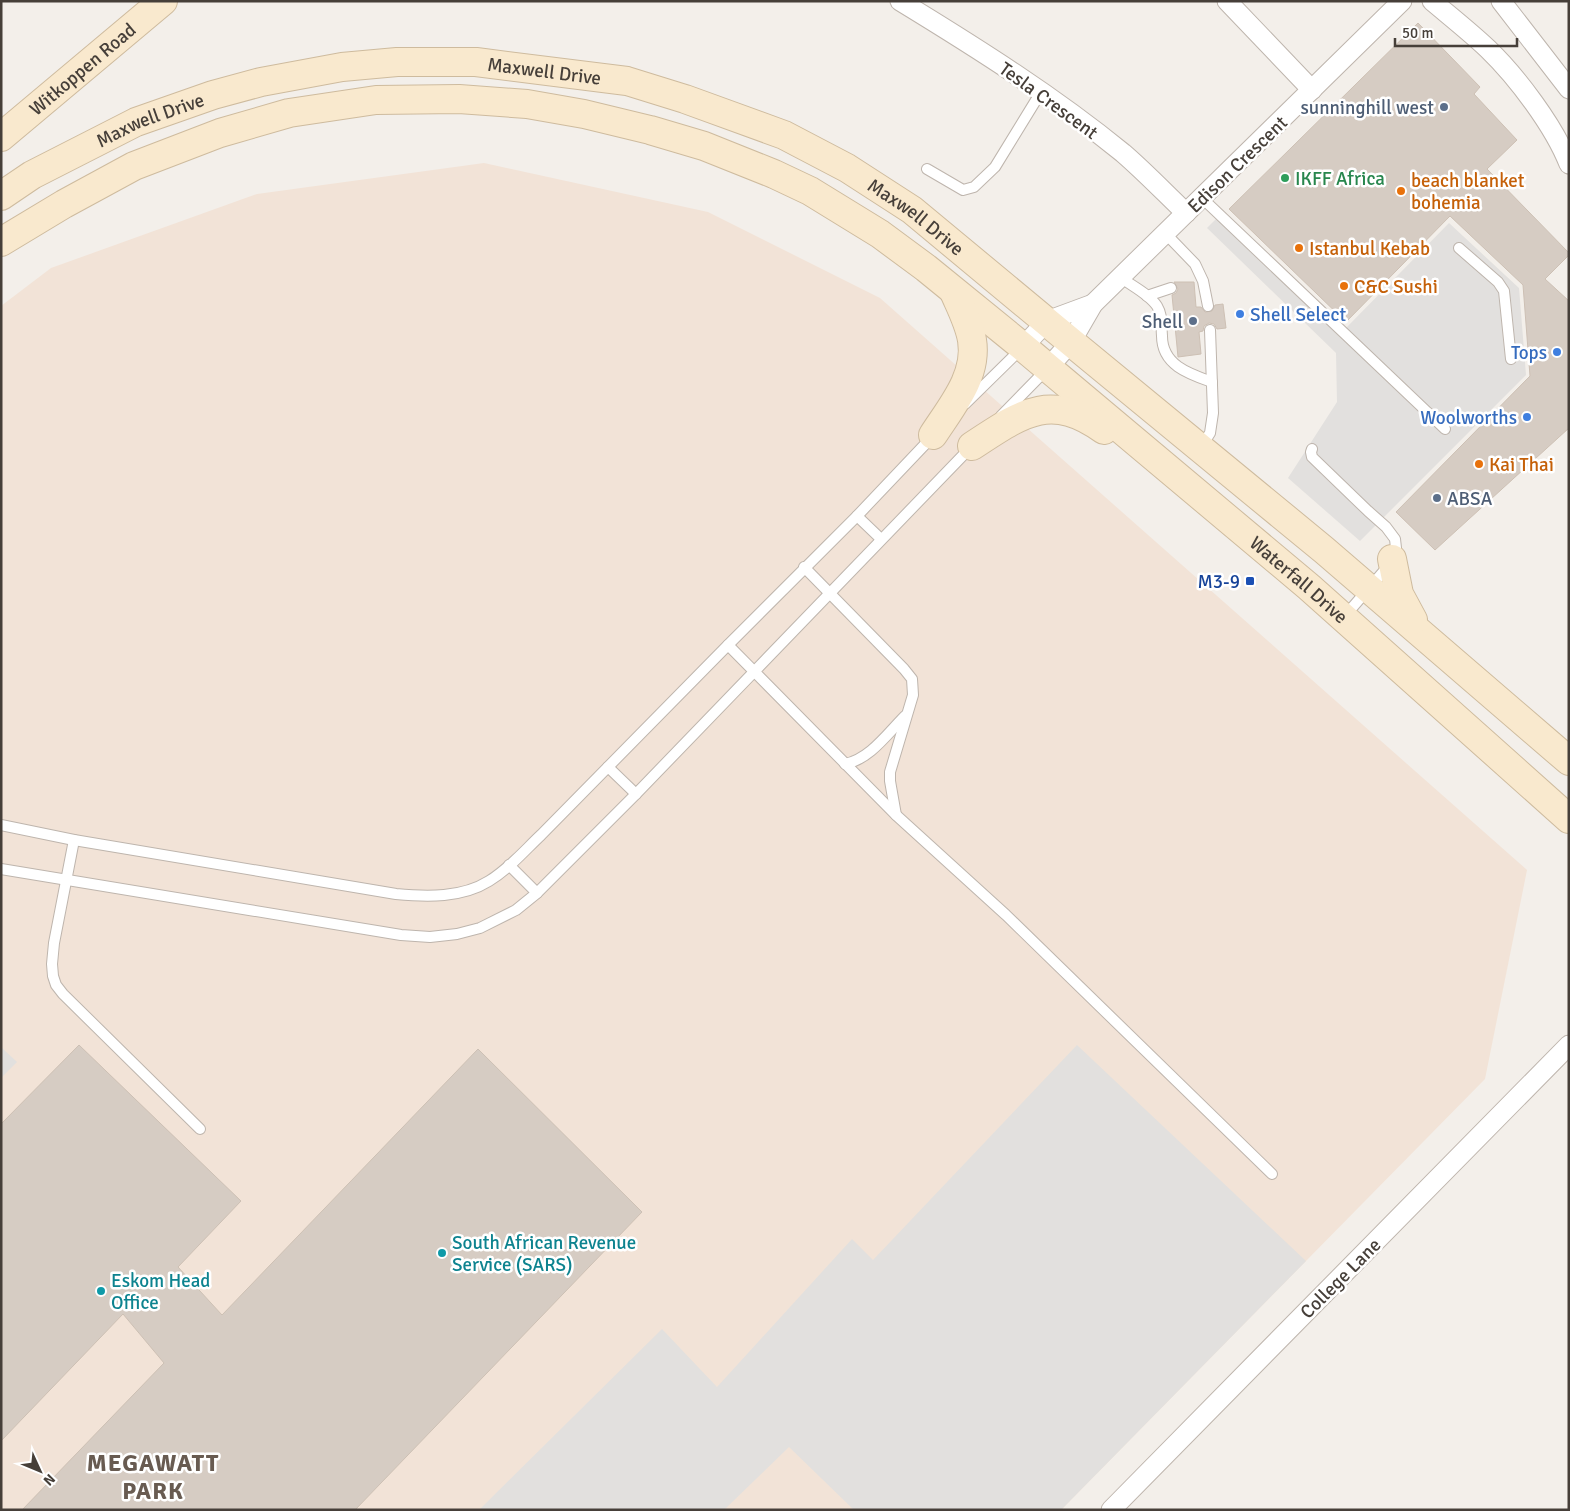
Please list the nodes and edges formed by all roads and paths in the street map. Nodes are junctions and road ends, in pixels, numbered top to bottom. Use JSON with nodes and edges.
{"nodes":[{"id":1,"x":163,"y":1,"type":"edge"},
{"id":2,"x":900,"y":1,"type":"edge"},
{"id":3,"x":1227,"y":1,"type":"edge"},
{"id":4,"x":1402,"y":1,"type":"edge"},
{"id":5,"x":1432,"y":1,"type":"edge"},
{"id":6,"x":1501,"y":1,"type":"edge"},
{"id":7,"x":1569,"y":89,"type":"edge"},
{"id":8,"x":1312,"y":90,"type":"junction"},
{"id":9,"x":1041,"y":92,"type":"junction"},
{"id":10,"x":1,"y":137,"type":"edge"},
{"id":11,"x":1569,"y":164,"type":"edge"},
{"id":12,"x":927,"y":169,"type":"dead end"},
{"id":13,"x":1,"y":196,"type":"edge"},
{"id":14,"x":1202,"y":198,"type":"junction"},
{"id":15,"x":1186,"y":213,"type":"junction"},
{"id":16,"x":1166,"y":234,"type":"junction"},
{"id":17,"x":1,"y":242,"type":"edge"},
{"id":18,"x":1459,"y":248,"type":"dead end"},
{"id":19,"x":1120,"y":277,"type":"junction"},
{"id":20,"x":1171,"y":288,"type":"dead end"},
{"id":21,"x":954,"y":291,"type":"junction"},
{"id":22,"x":1147,"y":296,"type":"junction"},
{"id":23,"x":1093,"y":304,"type":"junction"},
{"id":24,"x":1208,"y":306,"type":"dead end"},
{"id":25,"x":1047,"y":321,"type":"junction"},
{"id":26,"x":1210,"y":330,"type":"dead end"},
{"id":27,"x":1071,"y":342,"type":"junction"},
{"id":28,"x":1023,"y":347,"type":"junction"},
{"id":29,"x":1511,"y":359,"type":"dead end"},
{"id":30,"x":1048,"y":368,"type":"junction"},
{"id":31,"x":1212,"y":382,"type":"junction"},
{"id":32,"x":1445,"y":429,"type":"dead end"},
{"id":33,"x":933,"y":435,"type":"junction"},
{"id":34,"x":972,"y":446,"type":"junction"},
{"id":35,"x":1200,"y":448,"type":"junction"},
{"id":36,"x":1312,"y":449,"type":"dead end"},
{"id":37,"x":1148,"y":452,"type":"junction"},
{"id":38,"x":857,"y":516,"type":"junction"},
{"id":39,"x":881,"y":539,"type":"junction"},
{"id":40,"x":1324,"y":550,"type":"junction"},
{"id":41,"x":1389,"y":564,"type":"junction"},
{"id":42,"x":804,"y":567,"type":"junction"},
{"id":43,"x":1369,"y":589,"type":"junction"},
{"id":44,"x":831,"y":594,"type":"junction"},
{"id":45,"x":1343,"y":617,"type":"junction"},
{"id":46,"x":1417,"y":629,"type":"junction"},
{"id":47,"x":728,"y":645,"type":"junction"},
{"id":48,"x":755,"y":671,"type":"junction"},
{"id":49,"x":907,"y":714,"type":"junction"},
{"id":50,"x":1569,"y":761,"type":"edge"},
{"id":51,"x":845,"y":764,"type":"junction"},
{"id":52,"x":608,"y":767,"type":"junction"},
{"id":53,"x":636,"y":794,"type":"junction"},
{"id":54,"x":896,"y":815,"type":"junction"},
{"id":55,"x":1569,"y":819,"type":"edge"},
{"id":56,"x":1,"y":826,"type":"edge"},
{"id":57,"x":74,"y":840,"type":"junction"},
{"id":58,"x":510,"y":865,"type":"junction"},
{"id":59,"x":1,"y":869,"type":"edge"},
{"id":60,"x":66,"y":880,"type":"junction"},
{"id":61,"x":537,"y":893,"type":"junction"},
{"id":62,"x":1569,"y":1045,"type":"edge"},
{"id":63,"x":200,"y":1129,"type":"dead end"},
{"id":64,"x":1272,"y":1174,"type":"dead end"},
{"id":65,"x":1111,"y":1510,"type":"edge"}],
"edges":[{"from":1,"to":10,"type":"main road","name":"Witkoppen Road"},
{"from":2,"to":9,"type":"street","name":"Tesla Crescent"},
{"from":3,"to":8,"type":"street"},
{"from":4,"to":8,"type":"street","name":"Edison Crescent"},
{"from":5,"to":11,"type":"street"},
{"from":6,"to":7,"type":"street"},
{"from":8,"to":14,"type":"street","name":"Edison Crescent"},
{"from":9,"to":12,"type":"lane"},
{"from":9,"to":15,"type":"street","name":"Tesla Crescent"},
{"from":13,"to":25,"type":"main road","name":"Maxwell Drive"},
{"from":14,"to":15,"type":"street","name":"Edison Crescent"},
{"from":14,"to":32,"type":"lane"},
{"from":15,"to":16,"type":"street","name":"Edison Crescent"},
{"from":16,"to":19,"type":"street","name":"Edison Crescent"},
{"from":16,"to":24,"type":"lane"},
{"from":17,"to":21,"type":"main road","name":"Maxwell Drive"},
{"from":18,"to":29,"type":"lane"},
{"from":19,"to":22,"type":"lane"},
{"from":19,"to":23,"type":"street","name":"Edison Crescent"},
{"from":20,"to":22,"type":"lane"},
{"from":21,"to":28,"type":"main road","name":"Maxwell Drive"},
{"from":21,"to":33,"type":"main road"},
{"from":22,"to":31,"type":"lane"},
{"from":23,"to":25,"type":"street","name":"Edison Crescent"},
{"from":23,"to":27,"type":"street","name":"Edison Crescent"},
{"from":25,"to":27,"type":"main road","name":"Waterfall Drive"},
{"from":25,"to":28,"type":"street","name":"Edison Crescent"},
{"from":26,"to":31,"type":"lane"},
{"from":27,"to":30,"type":"street","name":"Edison Crescent"},
{"from":27,"to":35,"type":"main road","name":"Waterfall Drive"},
{"from":28,"to":30,"type":"main road","name":"Waterfall Drive"},
{"from":28,"to":33,"type":"lane"},
{"from":30,"to":34,"type":"lane"},
{"from":30,"to":37,"type":"main road","name":"Waterfall Drive"},
{"from":31,"to":35,"type":"lane"},
{"from":33,"to":38,"type":"lane"},
{"from":34,"to":37,"type":"main road"},
{"from":34,"to":39,"type":"lane"},
{"from":35,"to":40,"type":"main road","name":"Waterfall Drive"},
{"from":36,"to":41,"type":"lane"},
{"from":37,"to":45,"type":"main road","name":"Waterfall Drive"},
{"from":38,"to":39,"type":"lane"},
{"from":38,"to":42,"type":"lane"},
{"from":39,"to":44,"type":"lane"},
{"from":40,"to":41,"type":"main road"},
{"from":40,"to":43,"type":"main road","name":"Waterfall Drive"},
{"from":41,"to":43,"type":"lane"},
{"from":41,"to":46,"type":"main road"},
{"from":42,"to":44,"type":"lane"},
{"from":42,"to":47,"type":"lane"},
{"from":43,"to":45,"type":"lane"},
{"from":43,"to":46,"type":"main road","name":"Waterfall Drive"},
{"from":44,"to":48,"type":"lane"},
{"from":44,"to":49,"type":"lane"},
{"from":45,"to":55,"type":"main road","name":"Waterfall Drive"},
{"from":46,"to":50,"type":"main road","name":"Waterfall Drive"},
{"from":47,"to":48,"type":"lane"},
{"from":47,"to":52,"type":"lane"},
{"from":48,"to":51,"type":"lane"},
{"from":48,"to":53,"type":"lane"},
{"from":49,"to":51,"type":"lane"},
{"from":49,"to":54,"type":"lane"},
{"from":51,"to":54,"type":"lane"},
{"from":52,"to":53,"type":"lane"},
{"from":52,"to":58,"type":"lane"},
{"from":53,"to":61,"type":"lane"},
{"from":54,"to":64,"type":"lane"},
{"from":56,"to":57,"type":"lane"},
{"from":57,"to":58,"type":"lane"},
{"from":57,"to":60,"type":"lane"},
{"from":58,"to":61,"type":"lane"},
{"from":59,"to":60,"type":"lane"},
{"from":60,"to":61,"type":"lane"},
{"from":60,"to":63,"type":"lane"},
{"from":62,"to":65,"type":"street","name":"College Lane"}]}
